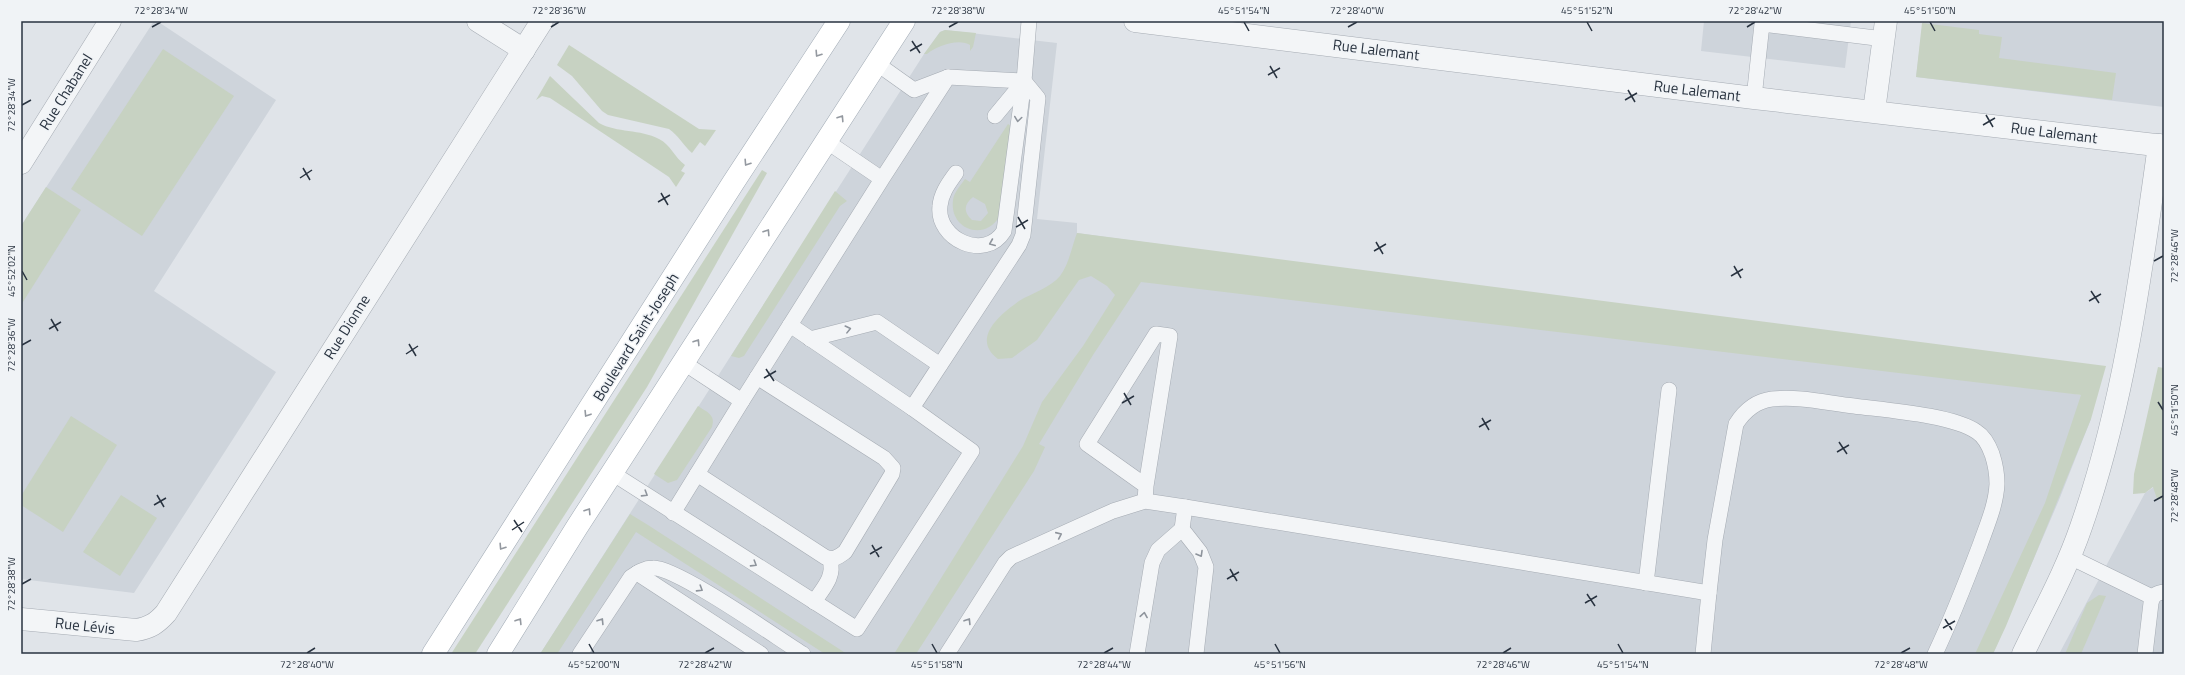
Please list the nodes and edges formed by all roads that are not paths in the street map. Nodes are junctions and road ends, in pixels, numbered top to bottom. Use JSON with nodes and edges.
{"nodes":[{"id":1,"x":110,"y":21,"type":"edge"},
{"id":2,"x":478,"y":21,"type":"edge"},
{"id":3,"x":542,"y":21,"type":"edge"},
{"id":4,"x":839,"y":21,"type":"edge"},
{"id":5,"x":904,"y":21,"type":"edge"},
{"id":6,"x":1029,"y":21,"type":"edge"},
{"id":7,"x":1135,"y":21,"type":"edge"},
{"id":8,"x":1767,"y":23,"type":"edge"},
{"id":9,"x":1885,"y":30,"type":"edge"},
{"id":10,"x":524,"y":50,"type":"junction"},
{"id":11,"x":876,"y":63,"type":"junction"},
{"id":12,"x":948,"y":77,"type":"junction"},
{"id":13,"x":1024,"y":81,"type":"junction"},
{"id":14,"x":1754,"y":98,"type":"junction"},
{"id":15,"x":1874,"y":111,"type":"junction"},
{"id":16,"x":995,"y":116,"type":"dead end"},
{"id":17,"x":826,"y":141,"type":"junction"},
{"id":18,"x":2161,"y":146,"type":"edge"},
{"id":19,"x":21,"y":163,"type":"edge"},
{"id":20,"x":956,"y":173,"type":"dead end"},
{"id":21,"x":882,"y":179,"type":"junction"},
{"id":22,"x":790,"y":325,"type":"junction"},
{"id":23,"x":810,"y":338,"type":"junction"},
{"id":24,"x":684,"y":363,"type":"junction"},
{"id":25,"x":940,"y":364,"type":"junction"},
{"id":26,"x":757,"y":377,"type":"junction"},
{"id":27,"x":1669,"y":390,"type":"dead end"},
{"id":28,"x":742,"y":401,"type":"junction"},
{"id":29,"x":912,"y":408,"type":"junction"},
{"id":30,"x":612,"y":473,"type":"junction"},
{"id":31,"x":697,"y":474,"type":"junction"},
{"id":32,"x":1146,"y":486,"type":"junction"},
{"id":33,"x":1146,"y":501,"type":"junction"},
{"id":34,"x":1184,"y":507,"type":"junction"},
{"id":35,"x":674,"y":513,"type":"junction"},
{"id":36,"x":1182,"y":529,"type":"junction"},
{"id":37,"x":2070,"y":557,"type":"junction"},
{"id":38,"x":830,"y":560,"type":"junction"},
{"id":39,"x":637,"y":573,"type":"junction"},
{"id":40,"x":1646,"y":583,"type":"junction"},
{"id":41,"x":1709,"y":593,"type":"junction"},
{"id":42,"x":2158,"y":595,"type":"edge"},
{"id":43,"x":814,"y":602,"type":"junction"},
{"id":44,"x":21,"y":619,"type":"edge"},
{"id":45,"x":148,"y":628,"type":"joint"},
{"id":46,"x":433,"y":654,"type":"edge"},
{"id":47,"x":498,"y":654,"type":"edge"},
{"id":48,"x":580,"y":654,"type":"edge"},
{"id":49,"x":761,"y":654,"type":"edge"},
{"id":50,"x":803,"y":654,"type":"edge"},
{"id":51,"x":947,"y":654,"type":"edge"},
{"id":52,"x":1138,"y":654,"type":"edge"},
{"id":53,"x":1196,"y":654,"type":"edge"},
{"id":54,"x":1703,"y":654,"type":"edge"},
{"id":55,"x":1935,"y":654,"type":"edge"},
{"id":56,"x":2024,"y":654,"type":"edge"},
{"id":57,"x":2145,"y":654,"type":"edge"}],
"edges":[{"from":1,"to":19,"type":"street","name":"Rue Chabanel"},
{"from":2,"to":10,"type":"street"},
{"from":3,"to":10,"type":"street","name":"Rue Dionne"},
{"from":4,"to":46,"type":"main road","name":"Boulevard Saint-Joseph","one_way":true},
{"from":5,"to":11,"type":"main road"},
{"from":6,"to":13,"type":"lane"},
{"from":7,"to":14,"type":"street","name":"Rue Lalemant"},
{"from":8,"to":9,"type":"lane"},
{"from":8,"to":14,"type":"lane"},
{"from":9,"to":15,"type":"street"},
{"from":10,"to":45,"type":"street","name":"Rue Dionne"},
{"from":11,"to":12,"type":"lane"},
{"from":17,"to":11,"type":"main road","one_way":true},
{"from":12,"to":13,"type":"lane"},
{"from":12,"to":21,"type":"lane"},
{"from":13,"to":16,"type":"lane"},
{"from":13,"to":20,"type":"lane","one_way":true},
{"from":13,"to":25,"type":"lane"},
{"from":14,"to":15,"type":"street","name":"Rue Lalemant"},
{"from":15,"to":18,"type":"street","name":"Rue Lalemant"},
{"from":17,"to":21,"type":"lane"},
{"from":24,"to":17,"type":"main road","one_way":true},
{"from":18,"to":37,"type":"street"},
{"from":21,"to":22,"type":"lane"},
{"from":22,"to":23,"type":"lane"},
{"from":22,"to":26,"type":"lane"},
{"from":23,"to":25,"type":"lane","one_way":true},
{"from":23,"to":29,"type":"lane"},
{"from":24,"to":28,"type":"lane"},
{"from":24,"to":30,"type":"main road"},
{"from":25,"to":29,"type":"lane"},
{"from":26,"to":28,"type":"lane"},
{"from":26,"to":38,"type":"lane"},
{"from":27,"to":40,"type":"lane"},
{"from":28,"to":31,"type":"lane"},
{"from":29,"to":43,"type":"lane"},
{"from":30,"to":35,"type":"lane","one_way":true},
{"from":47,"to":30,"type":"main road","one_way":true},
{"from":31,"to":35,"type":"lane"},
{"from":31,"to":38,"type":"lane"},
{"from":32,"to":32,"type":"lane"},
{"from":32,"to":33,"type":"lane"},
{"from":33,"to":34,"type":"lane"},
{"from":51,"to":33,"type":"lane","one_way":true},
{"from":34,"to":36,"type":"lane"},
{"from":34,"to":40,"type":"lane"},
{"from":35,"to":43,"type":"lane","one_way":true},
{"from":52,"to":36,"type":"lane","one_way":true},
{"from":36,"to":53,"type":"lane","one_way":true},
{"from":37,"to":42,"type":"lane"},
{"from":37,"to":56,"type":"street"},
{"from":38,"to":43,"type":"lane"},
{"from":48,"to":39,"type":"lane","one_way":true},
{"from":39,"to":49,"type":"lane"},
{"from":39,"to":50,"type":"lane","one_way":true},
{"from":40,"to":41,"type":"lane"},
{"from":41,"to":54,"type":"lane"},
{"from":41,"to":55,"type":"lane"},
{"from":42,"to":57,"type":"lane"},
{"from":44,"to":45,"type":"street","name":"Rue Lévis"}]}
